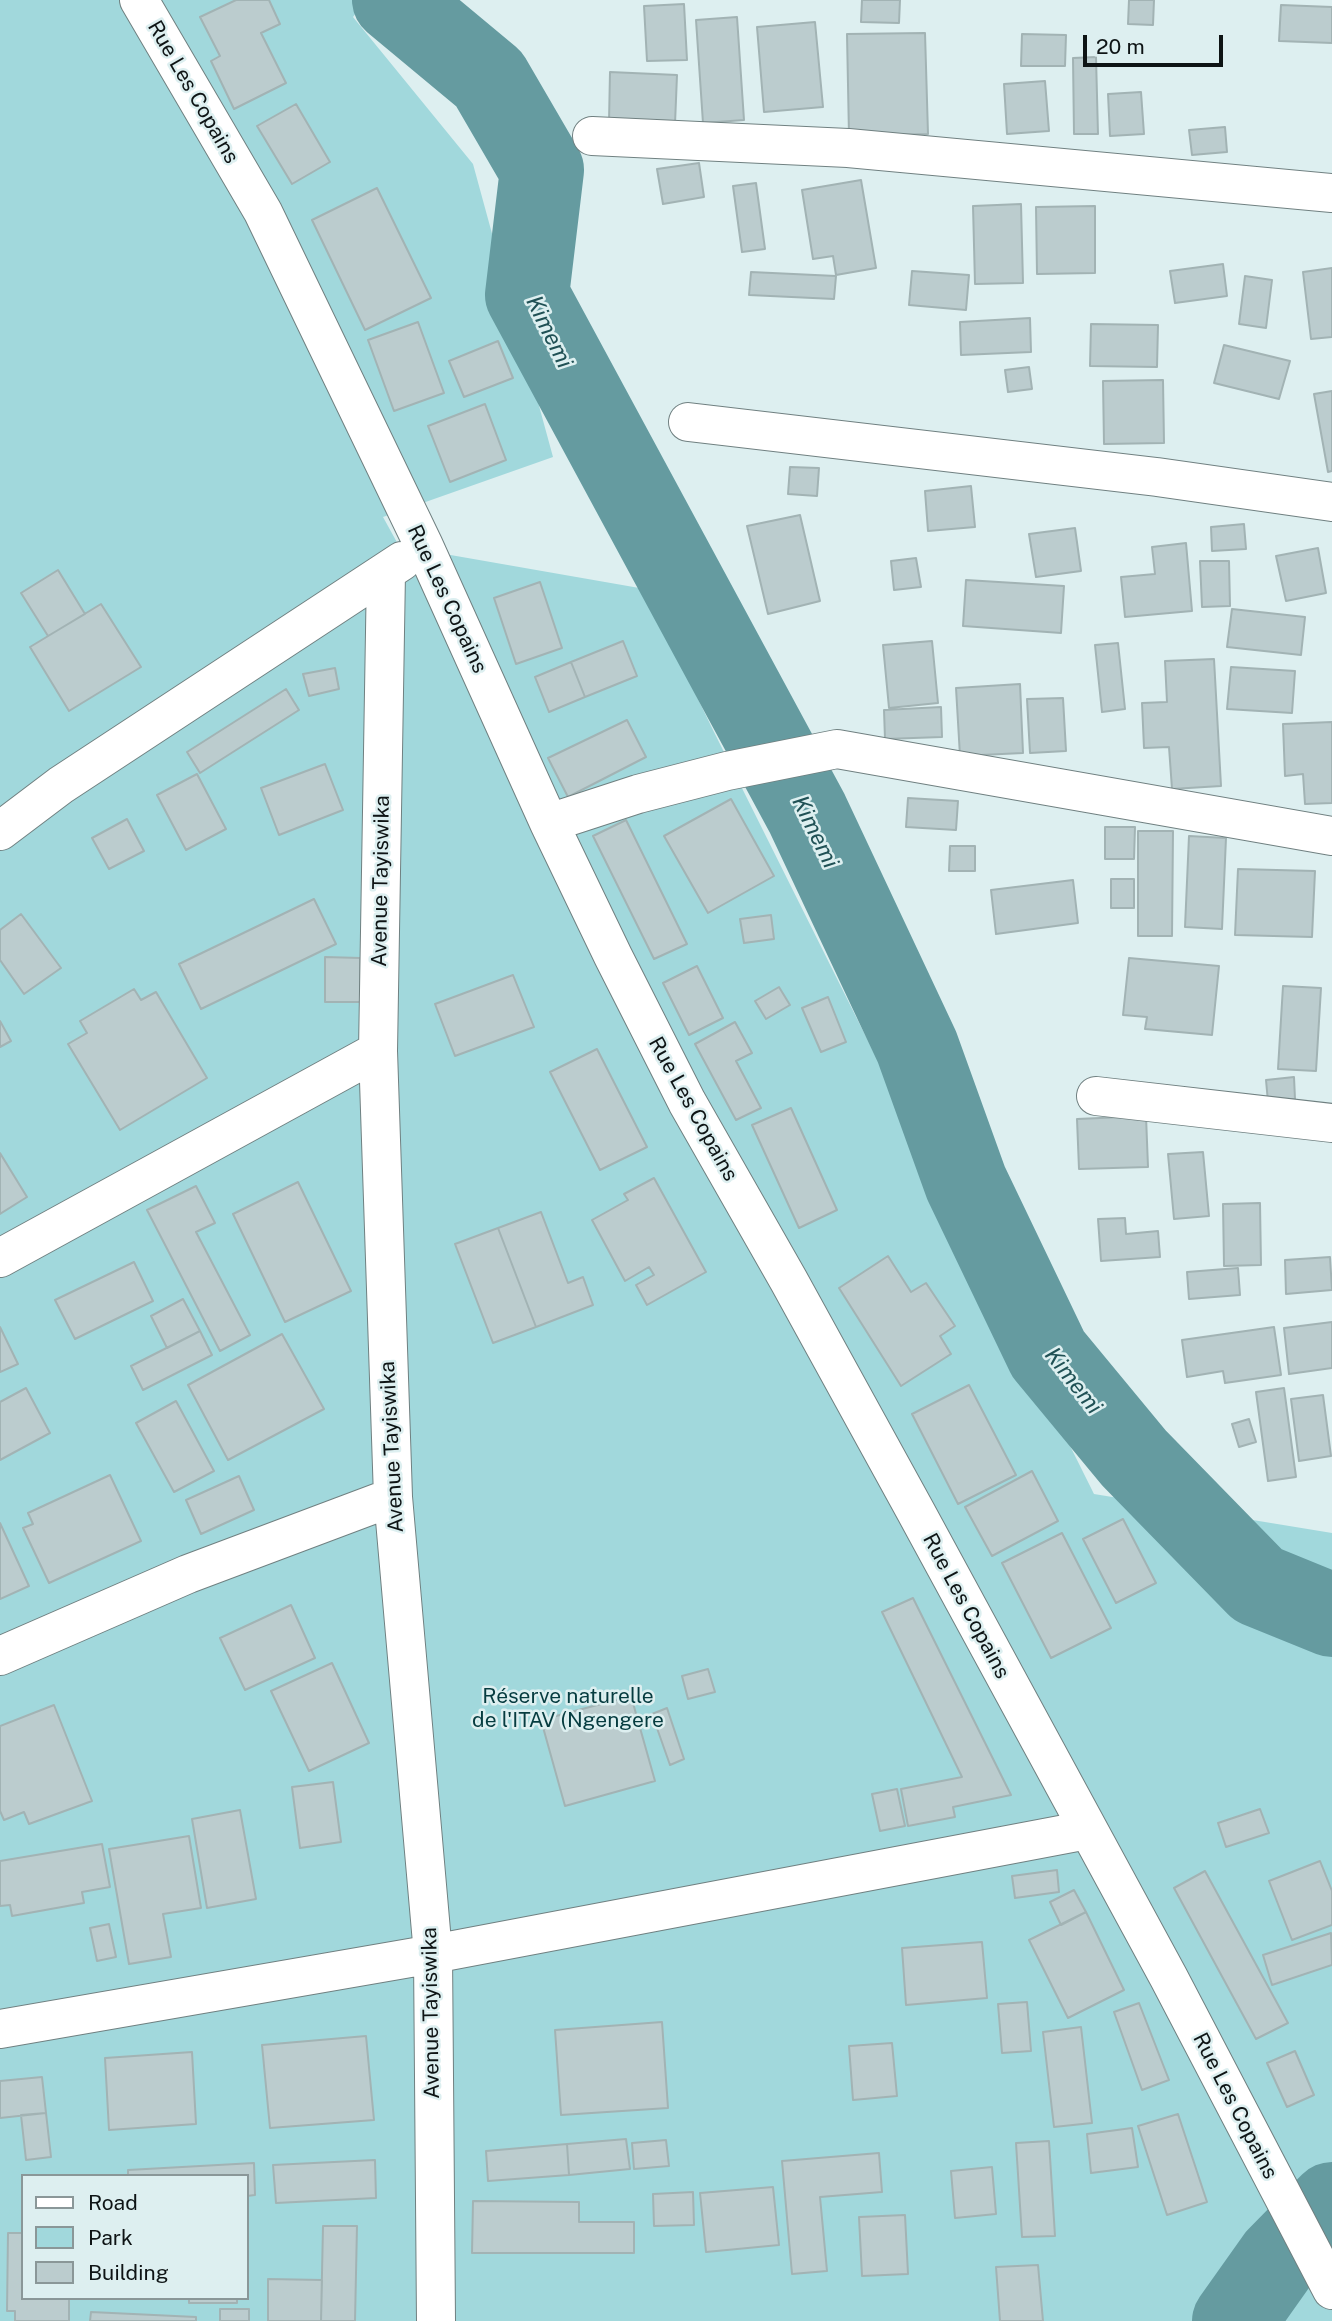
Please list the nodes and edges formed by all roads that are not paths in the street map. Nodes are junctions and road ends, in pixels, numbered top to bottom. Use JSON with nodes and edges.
{"nodes":[{"id":1,"x":139,"y":0,"type":"edge"},
{"id":2,"x":592,"y":136,"type":"dead end"},
{"id":3,"x":1332,"y":193,"type":"edge"},
{"id":4,"x":688,"y":422,"type":"dead end"},
{"id":5,"x":1332,"y":502,"type":"edge"},
{"id":6,"x":424,"y":546,"type":"junction"},
{"id":7,"x":386,"y":572,"type":"junction"},
{"id":8,"x":549,"y":823,"type":"junction"},
{"id":9,"x":0,"y":831,"type":"edge"},
{"id":10,"x":1332,"y":836,"type":"edge"},
{"id":11,"x":378,"y":1051,"type":"junction"},
{"id":12,"x":1096,"y":1096,"type":"dead end"},
{"id":13,"x":1332,"y":1123,"type":"edge"},
{"id":14,"x":0,"y":1258,"type":"edge"},
{"id":15,"x":393,"y":1497,"type":"junction"},
{"id":16,"x":0,"y":1656,"type":"edge"},
{"id":17,"x":1087,"y":1830,"type":"junction"},
{"id":18,"x":433,"y":1954,"type":"junction"},
{"id":19,"x":0,"y":2029,"type":"edge"},
{"id":20,"x":1332,"y":2290,"type":"edge"},
{"id":21,"x":436,"y":2321,"type":"edge"}],
"edges":[{"from":1,"to":6,"type":"street","name":"Rue Les Copains"},
{"from":2,"to":3,"type":"street"},
{"from":4,"to":5,"type":"street"},
{"from":6,"to":7,"type":"street"},
{"from":6,"to":8,"type":"street","name":"Rue Les Copains"},
{"from":7,"to":9,"type":"street"},
{"from":7,"to":11,"type":"street","name":"Avenue Tayiswika"},
{"from":8,"to":10,"type":"street"},
{"from":8,"to":17,"type":"street","name":"Rue Les Copains"},
{"from":11,"to":14,"type":"street"},
{"from":11,"to":15,"type":"street","name":"Avenue Tayiswika"},
{"from":12,"to":13,"type":"street"},
{"from":15,"to":16,"type":"street"},
{"from":15,"to":18,"type":"street","name":"Avenue Tayiswika"},
{"from":17,"to":18,"type":"street"},
{"from":17,"to":20,"type":"street","name":"Rue Les Copains"},
{"from":18,"to":19,"type":"street"},
{"from":18,"to":21,"type":"street","name":"Avenue Tayiswika"}]}
